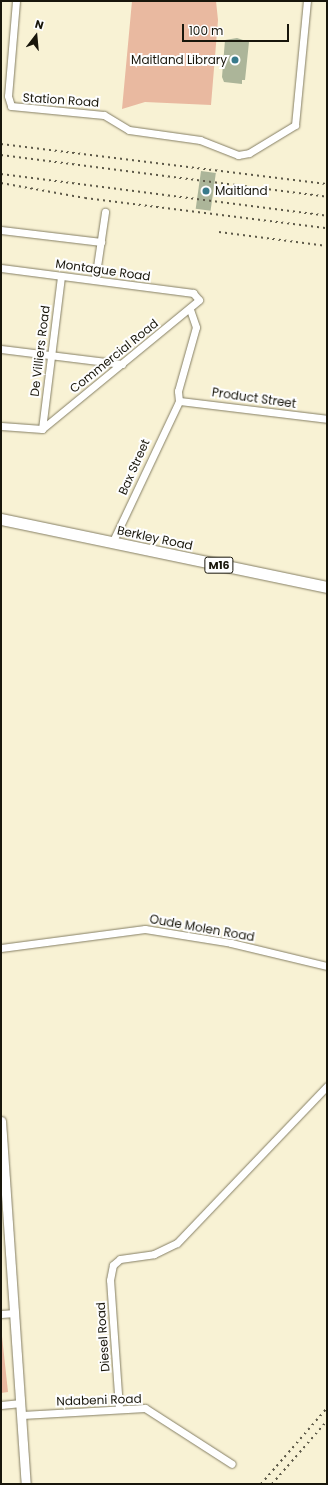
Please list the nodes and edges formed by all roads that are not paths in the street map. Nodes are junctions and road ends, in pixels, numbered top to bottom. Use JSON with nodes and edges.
{"nodes":[{"id":1,"x":16,"y":1,"type":"edge"},
{"id":2,"x":306,"y":1,"type":"edge"},
{"id":3,"x":4,"y":95,"type":"edge"},
{"id":4,"x":105,"y":212,"type":"dead end"},
{"id":5,"x":1,"y":230,"type":"edge"},
{"id":6,"x":101,"y":242,"type":"junction"},
{"id":7,"x":1,"y":268,"type":"edge"},
{"id":8,"x":61,"y":276,"type":"junction"},
{"id":9,"x":95,"y":280,"type":"junction"},
{"id":10,"x":200,"y":300,"type":"joint"},
{"id":11,"x":190,"y":310,"type":"junction"},
{"id":12,"x":1,"y":349,"type":"edge"},
{"id":13,"x":50,"y":355,"type":"junction"},
{"id":14,"x":122,"y":364,"type":"junction"},
{"id":15,"x":178,"y":401,"type":"junction"},
{"id":16,"x":327,"y":419,"type":"edge"},
{"id":17,"x":1,"y":426,"type":"edge"},
{"id":18,"x":42,"y":429,"type":"junction"},
{"id":19,"x":1,"y":519,"type":"edge"},
{"id":20,"x":112,"y":542,"type":"junction"},
{"id":21,"x":327,"y":587,"type":"edge"},
{"id":22,"x":1,"y":948,"type":"edge"},
{"id":23,"x":327,"y":966,"type":"edge"},
{"id":24,"x":327,"y":1086,"type":"edge"},
{"id":25,"x":1,"y":1121,"type":"edge"},
{"id":26,"x":2,"y":1137,"type":"edge"},
{"id":27,"x":15,"y":1313,"type":"junction"},
{"id":28,"x":1,"y":1314,"type":"edge"},
{"id":29,"x":21,"y":1403,"type":"junction"},
{"id":30,"x":1,"y":1405,"type":"edge"},
{"id":31,"x":119,"y":1408,"type":"junction"},
{"id":32,"x":22,"y":1415,"type":"junction"},
{"id":33,"x":232,"y":1464,"type":"dead end"},
{"id":34,"x":26,"y":1484,"type":"edge"}],
"edges":[{"from":1,"to":3,"type":"street","name":"Station Road"},
{"from":2,"to":3,"type":"street","name":"Station Road"},
{"from":4,"to":6,"type":"street"},
{"from":5,"to":6,"type":"street"},
{"from":6,"to":9,"type":"street"},
{"from":7,"to":8,"type":"street","name":"Montague Road"},
{"from":8,"to":9,"type":"street","name":"Montague Road"},
{"from":8,"to":13,"type":"street","name":"De Villiers Road"},
{"from":9,"to":10,"type":"street","name":"Montague Road"},
{"from":10,"to":11,"type":"street","name":"Commercial Road"},
{"from":11,"to":14,"type":"street","name":"Commercial Road"},
{"from":11,"to":15,"type":"street"},
{"from":12,"to":13,"type":"street"},
{"from":13,"to":14,"type":"street"},
{"from":13,"to":18,"type":"street","name":"De Villiers Road"},
{"from":14,"to":18,"type":"street","name":"Commercial Road"},
{"from":15,"to":16,"type":"street","name":"Product Street"},
{"from":15,"to":20,"type":"street","name":"Bax Street"},
{"from":17,"to":18,"type":"street"},
{"from":19,"to":20,"type":"main road","name":"Berkley Road","number":"M16"},
{"from":20,"to":21,"type":"main road","name":"Berkley Road","number":"M16"},
{"from":22,"to":23,"type":"street","name":"Oude Molen Road"},
{"from":24,"to":31,"type":"street","name":"Diesel Road"},
{"from":25,"to":26,"type":"street"},
{"from":26,"to":27,"type":"street"},
{"from":27,"to":28,"type":"street"},
{"from":27,"to":29,"type":"street"},
{"from":29,"to":30,"type":"street"},
{"from":29,"to":32,"type":"street"},
{"from":31,"to":32,"type":"street","name":"Ndabeni Road"},
{"from":31,"to":33,"type":"street","name":"Ndabeni Road"},
{"from":32,"to":34,"type":"street"}]}
